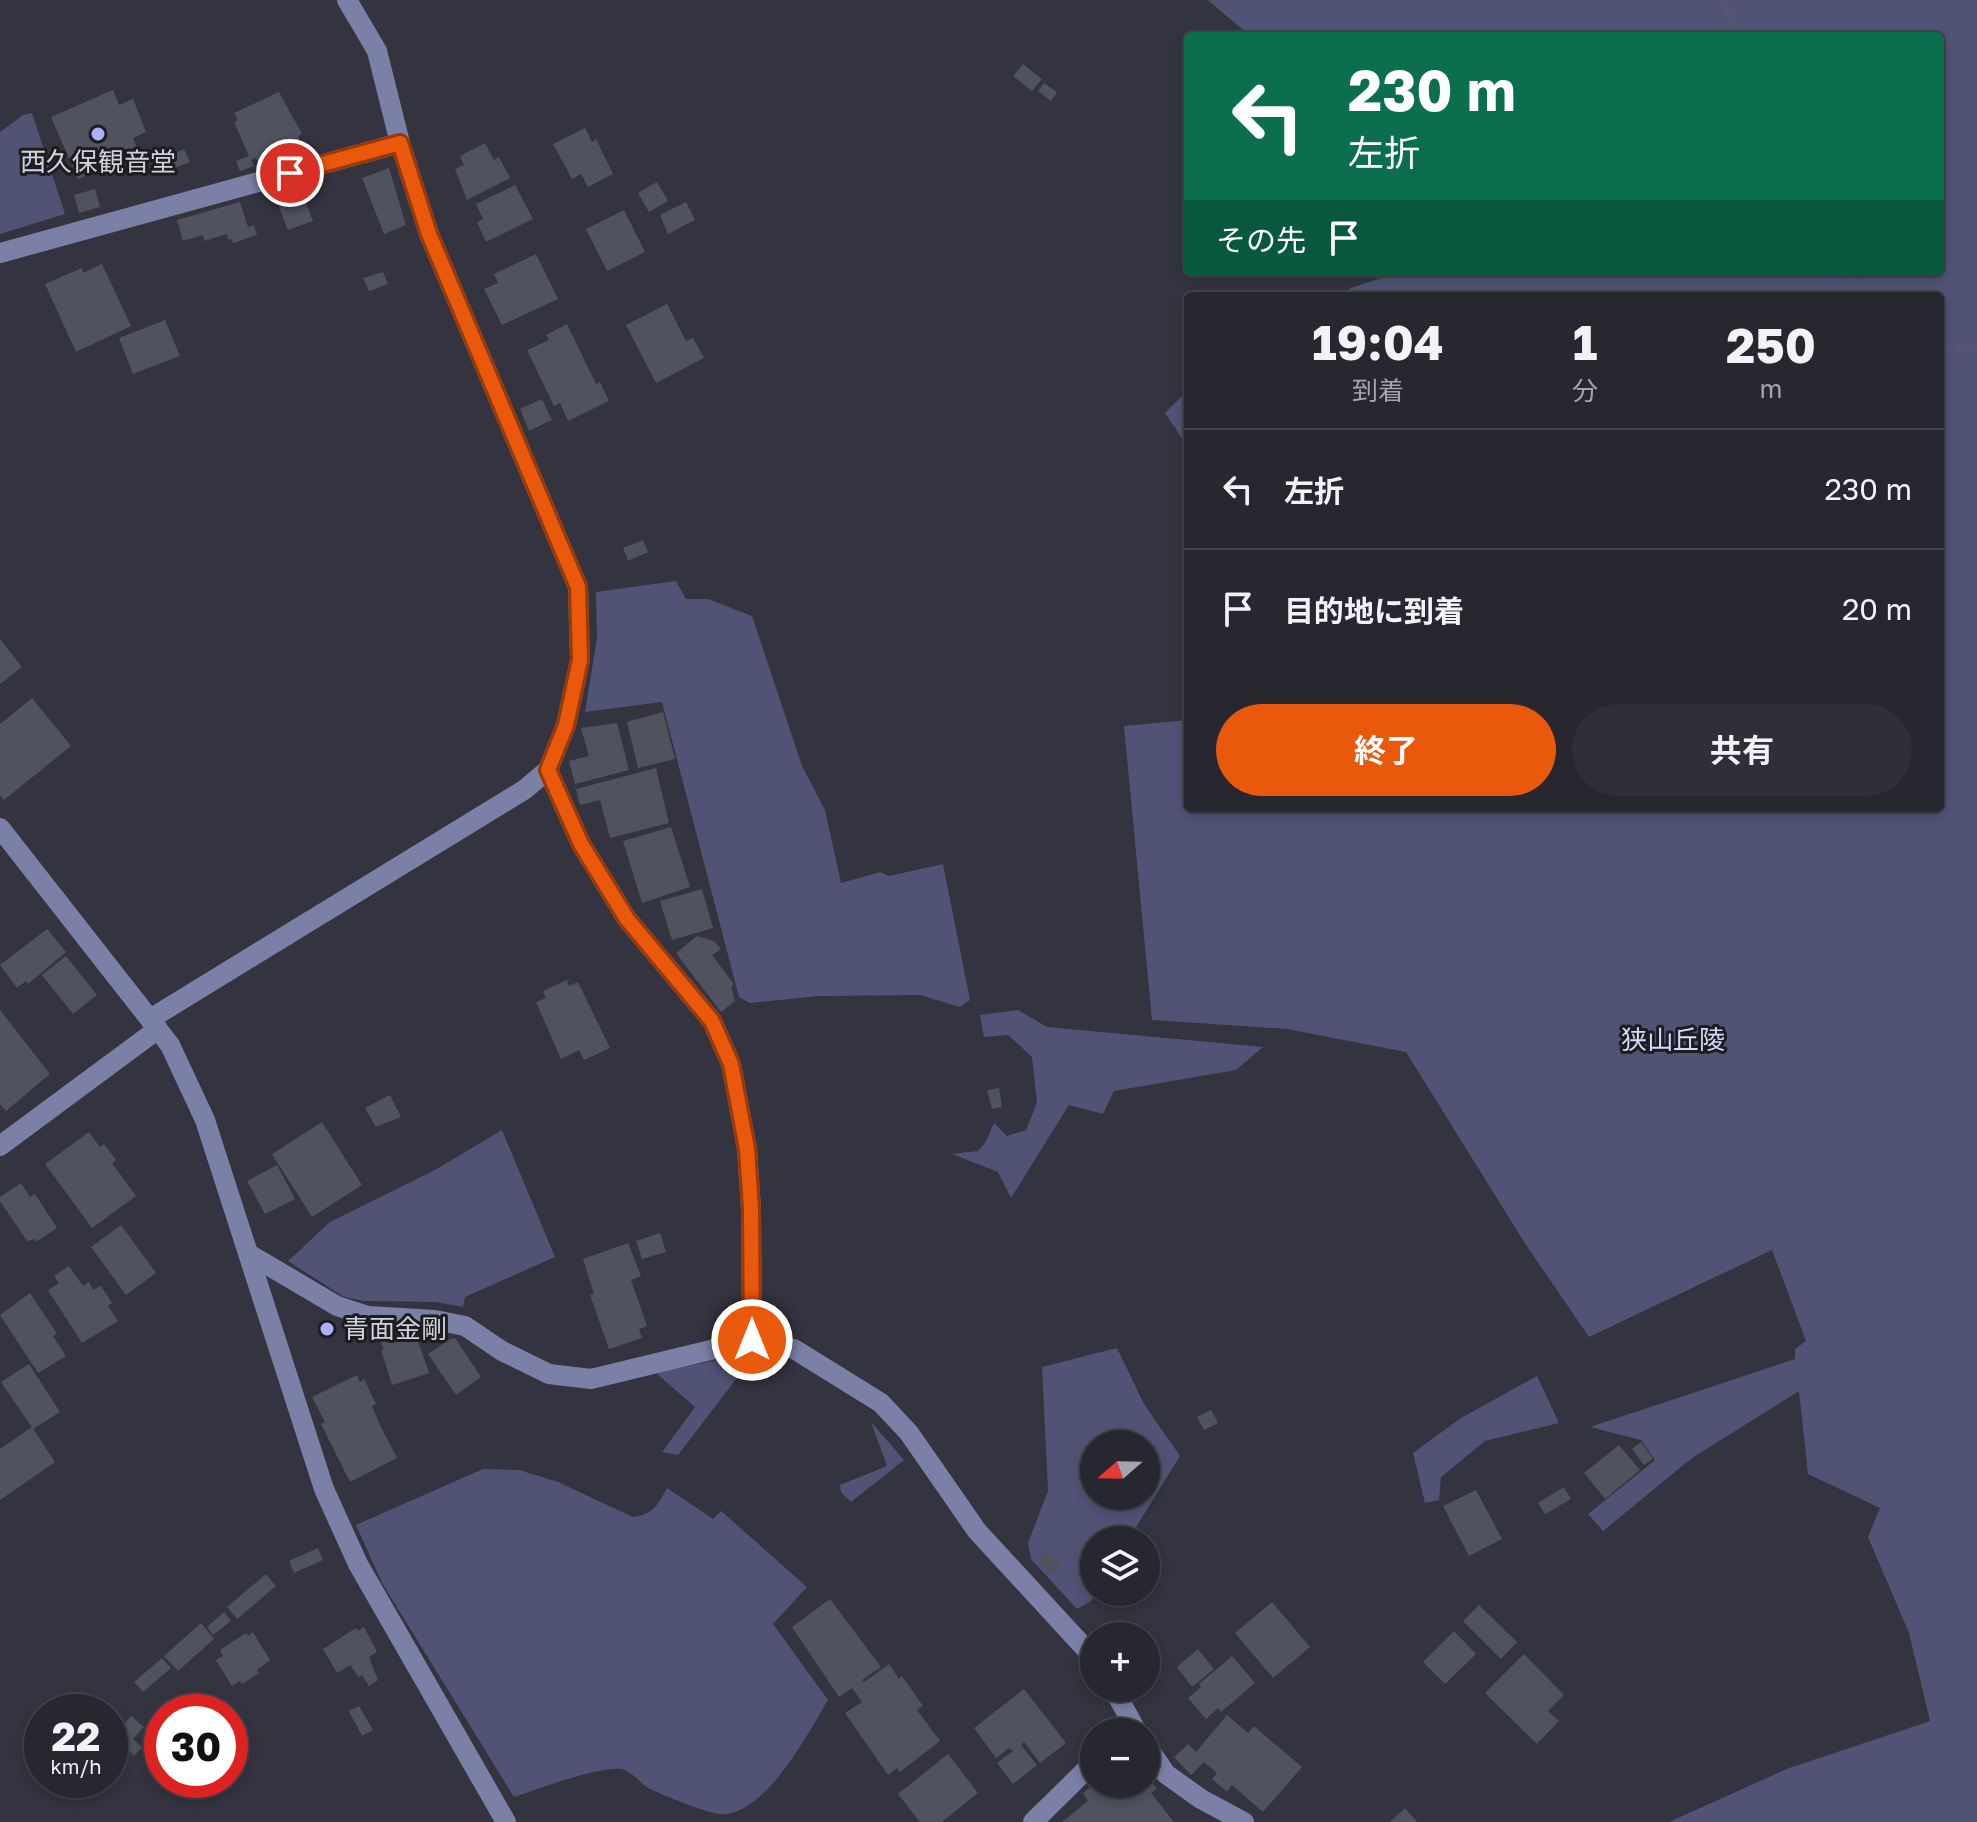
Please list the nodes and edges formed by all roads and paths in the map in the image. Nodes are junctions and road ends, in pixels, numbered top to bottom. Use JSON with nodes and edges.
{"nodes":[{"id":1,"x":347,"y":0,"type":"edge"},
{"id":2,"x":400,"y":143,"type":"junction"},
{"id":3,"x":0,"y":253,"type":"edge"},
{"id":4,"x":548,"y":770,"type":"junction"},
{"id":5,"x":0,"y":828,"type":"edge"},
{"id":6,"x":154,"y":1024,"type":"junction"},
{"id":7,"x":0,"y":1146,"type":"edge"},
{"id":8,"x":249,"y":1254,"type":"junction"},
{"id":9,"x":752,"y":1340,"type":"junction"},
{"id":10,"x":1080,"y":1643,"type":"edge"},
{"id":11,"x":1160,"y":1766,"type":"edge"},
{"id":12,"x":1080,"y":1776,"type":"edge"},
{"id":13,"x":506,"y":1822,"type":"edge"},
{"id":14,"x":1033,"y":1822,"type":"edge"},
{"id":15,"x":1244,"y":1822,"type":"edge"}],
"edges":[{"from":1,"to":2,"type":"street"},
{"from":2,"to":3,"type":"street"},
{"from":2,"to":4,"type":"street"},
{"from":4,"to":6,"type":"street"},
{"from":4,"to":9,"type":"street"},
{"from":5,"to":6,"type":"street"},
{"from":6,"to":7,"type":"street"},
{"from":6,"to":8,"type":"street"},
{"from":8,"to":9,"type":"street"},
{"from":8,"to":13,"type":"street"},
{"from":9,"to":10,"type":"street"},
{"from":11,"to":15,"type":"street"},
{"from":12,"to":14,"type":"street"}]}
